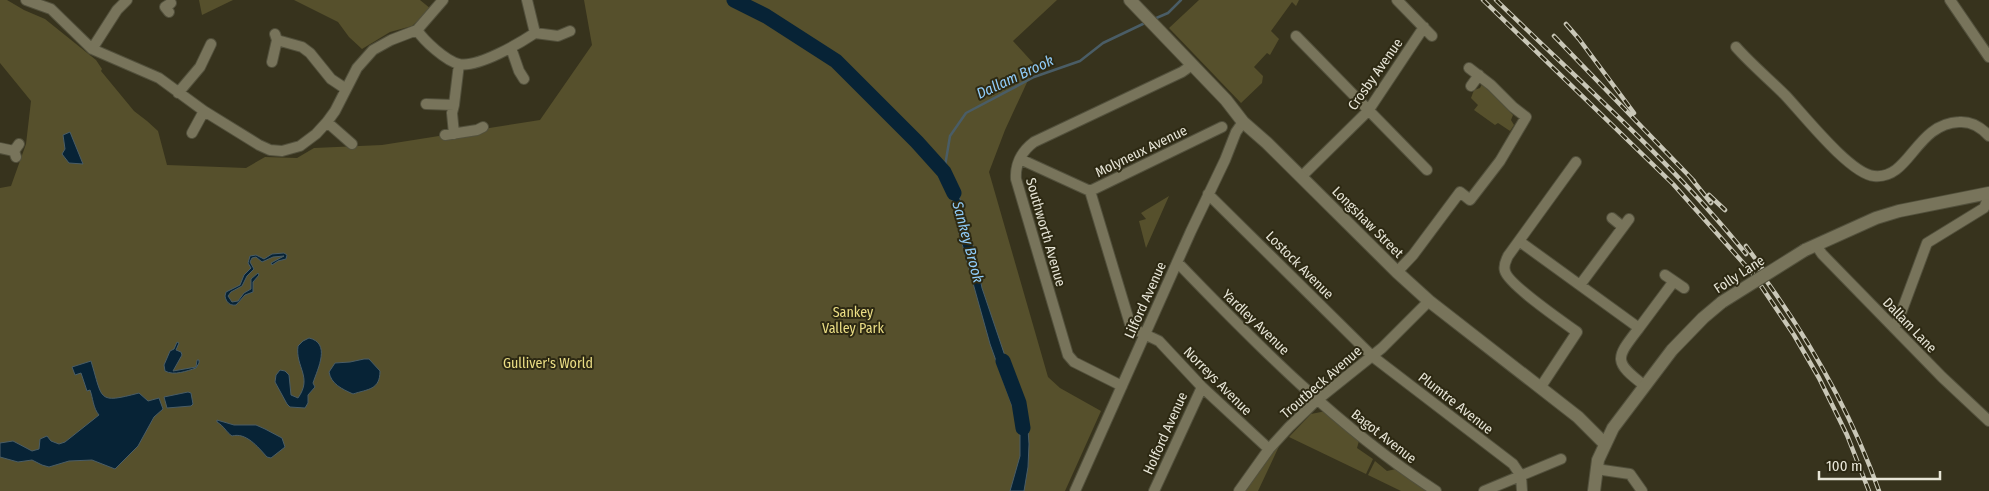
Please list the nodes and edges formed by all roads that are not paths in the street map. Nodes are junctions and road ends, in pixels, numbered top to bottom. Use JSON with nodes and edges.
{"nodes":[{"id":1,"x":26,"y":0,"type":"edge"},
{"id":2,"x":127,"y":0,"type":"edge"},
{"id":3,"x":443,"y":0,"type":"edge"},
{"id":4,"x":527,"y":0,"type":"edge"},
{"id":5,"x":1130,"y":0,"type":"edge"},
{"id":6,"x":1397,"y":0,"type":"edge"},
{"id":7,"x":1950,"y":0,"type":"edge"},
{"id":8,"x":45,"y":3,"type":"edge"},
{"id":9,"x":1424,"y":27,"type":"junction"},
{"id":10,"x":417,"y":30,"type":"junction"},
{"id":11,"x":570,"y":30,"type":"dead end"},
{"id":12,"x":535,"y":33,"type":"junction"},
{"id":13,"x":1296,"y":36,"type":"dead end"},
{"id":14,"x":1432,"y":36,"type":"dead end"},
{"id":15,"x":212,"y":43,"type":"dead end"},
{"id":16,"x":1736,"y":47,"type":"dead end"},
{"id":17,"x":511,"y":48,"type":"junction"},
{"id":18,"x":92,"y":49,"type":"junction"},
{"id":19,"x":1989,"y":57,"type":"edge"},
{"id":20,"x":272,"y":62,"type":"dead end"},
{"id":21,"x":459,"y":64,"type":"junction"},
{"id":22,"x":1192,"y":65,"type":"junction"},
{"id":23,"x":1469,"y":68,"type":"dead end"},
{"id":24,"x":1479,"y":76,"type":"junction"},
{"id":25,"x":524,"y":79,"type":"dead end"},
{"id":26,"x":1472,"y":86,"type":"dead end"},
{"id":27,"x":346,"y":89,"type":"junction"},
{"id":28,"x":178,"y":93,"type":"junction"},
{"id":29,"x":426,"y":104,"type":"dead end"},
{"id":30,"x":454,"y":105,"type":"junction"},
{"id":31,"x":1368,"y":111,"type":"junction"},
{"id":32,"x":204,"y":112,"type":"junction"},
{"id":33,"x":327,"y":122,"type":"junction"},
{"id":34,"x":1243,"y":122,"type":"junction"},
{"id":35,"x":484,"y":127,"type":"dead end"},
{"id":36,"x":1222,"y":128,"type":"dead end"},
{"id":37,"x":192,"y":133,"type":"dead end"},
{"id":38,"x":1989,"y":136,"type":"edge"},
{"id":39,"x":352,"y":144,"type":"dead end"},
{"id":40,"x":0,"y":148,"type":"edge"},
{"id":41,"x":16,"y":151,"type":"dead end"},
{"id":42,"x":1020,"y":159,"type":"junction"},
{"id":43,"x":1576,"y":162,"type":"dead end"},
{"id":44,"x":1427,"y":170,"type":"dead end"},
{"id":45,"x":1301,"y":177,"type":"junction"},
{"id":46,"x":1090,"y":191,"type":"junction"},
{"id":47,"x":1988,"y":193,"type":"edge"},
{"id":48,"x":1208,"y":194,"type":"junction"},
{"id":49,"x":1612,"y":218,"type":"dead end"},
{"id":50,"x":1519,"y":240,"type":"junction"},
{"id":51,"x":1811,"y":248,"type":"junction"},
{"id":52,"x":1177,"y":262,"type":"junction"},
{"id":53,"x":1397,"y":272,"type":"junction"},
{"id":54,"x":1665,"y":275,"type":"dead end"},
{"id":55,"x":1674,"y":281,"type":"junction"},
{"id":56,"x":1580,"y":285,"type":"junction"},
{"id":57,"x":1684,"y":288,"type":"dead end"},
{"id":58,"x":1429,"y":301,"type":"junction"},
{"id":59,"x":1639,"y":328,"type":"junction"},
{"id":60,"x":1894,"y":328,"type":"junction"},
{"id":61,"x":1146,"y":334,"type":"junction"},
{"id":62,"x":1372,"y":356,"type":"junction"},
{"id":63,"x":1122,"y":386,"type":"junction"},
{"id":64,"x":1645,"y":386,"type":"junction"},
{"id":65,"x":1202,"y":387,"type":"junction"},
{"id":66,"x":1540,"y":388,"type":"junction"},
{"id":67,"x":1317,"y":400,"type":"junction"},
{"id":68,"x":1989,"y":421,"type":"edge"},
{"id":69,"x":1605,"y":444,"type":"junction"},
{"id":70,"x":1270,"y":449,"type":"junction"},
{"id":71,"x":1561,"y":458,"type":"dead end"},
{"id":72,"x":1596,"y":470,"type":"junction"},
{"id":73,"x":1521,"y":476,"type":"junction"},
{"id":74,"x":1075,"y":491,"type":"edge"},
{"id":75,"x":1154,"y":491,"type":"edge"},
{"id":76,"x":1239,"y":491,"type":"edge"},
{"id":77,"x":1436,"y":491,"type":"edge"},
{"id":78,"x":1484,"y":491,"type":"edge"},
{"id":79,"x":1522,"y":491,"type":"edge"},
{"id":80,"x":1594,"y":491,"type":"edge"},
{"id":81,"x":1642,"y":491,"type":"edge"}],
"edges":[{"from":1,"to":8,"type":"street"},
{"from":2,"to":18,"type":"street"},
{"from":3,"to":10,"type":"street"},
{"from":4,"to":12,"type":"street"},
{"from":5,"to":22,"type":"street","name":"Longshaw Street"},
{"from":6,"to":9,"type":"street"},
{"from":7,"to":19,"type":"street"},
{"from":8,"to":18,"type":"street"},
{"from":9,"to":14,"type":"street"},
{"from":9,"to":31,"type":"street","name":"Crosby Avenue"},
{"from":10,"to":21,"type":"street"},
{"from":10,"to":27,"type":"street"},
{"from":11,"to":12,"type":"street"},
{"from":12,"to":17,"type":"street"},
{"from":13,"to":31,"type":"street"},
{"from":15,"to":28,"type":"street"},
{"from":16,"to":38,"type":"street"},
{"from":17,"to":21,"type":"street"},
{"from":17,"to":25,"type":"street"},
{"from":18,"to":28,"type":"street"},
{"from":20,"to":27,"type":"street"},
{"from":21,"to":30,"type":"street"},
{"from":22,"to":34,"type":"street","name":"Longshaw Street"},
{"from":22,"to":42,"type":"street"},
{"from":23,"to":24,"type":"street"},
{"from":24,"to":26,"type":"street"},
{"from":24,"to":53,"type":"street"},
{"from":27,"to":33,"type":"street"},
{"from":28,"to":32,"type":"street"},
{"from":29,"to":30,"type":"street"},
{"from":30,"to":35,"type":"street"},
{"from":31,"to":44,"type":"street"},
{"from":31,"to":45,"type":"street","name":"Crosby Avenue"},
{"from":32,"to":33,"type":"street"},
{"from":32,"to":37,"type":"street"},
{"from":33,"to":39,"type":"street"},
{"from":34,"to":45,"type":"street","name":"Longshaw Street"},
{"from":34,"to":48,"type":"street","name":"Lilford Avenue"},
{"from":36,"to":46,"type":"street","name":"Molyneux Avenue"},
{"from":40,"to":41,"type":"street"},
{"from":42,"to":46,"type":"street"},
{"from":42,"to":63,"type":"street","name":"Southworth Avenue"},
{"from":43,"to":50,"type":"street"},
{"from":45,"to":53,"type":"street","name":"Longshaw Street"},
{"from":46,"to":61,"type":"street","name":"Molyneux Avenue"},
{"from":47,"to":51,"type":"street","name":"Folly Lane"},
{"from":47,"to":60,"type":"street"},
{"from":48,"to":52,"type":"street","name":"Lilford Avenue"},
{"from":48,"to":62,"type":"street","name":"Lostock Avenue"},
{"from":49,"to":56,"type":"street"},
{"from":50,"to":56,"type":"street"},
{"from":50,"to":66,"type":"street"},
{"from":51,"to":60,"type":"street","name":"Dallam Lane"},
{"from":51,"to":64,"type":"street","name":"Folly Lane","bridge":true},
{"from":52,"to":61,"type":"street","name":"Lilford Avenue"},
{"from":52,"to":67,"type":"street","name":"Yardley Avenue"},
{"from":53,"to":58,"type":"street","name":"Longshaw Street"},
{"from":54,"to":55,"type":"street"},
{"from":55,"to":57,"type":"street"},
{"from":55,"to":59,"type":"street"},
{"from":56,"to":59,"type":"street"},
{"from":58,"to":62,"type":"street","name":"Troutbeck Avenue"},
{"from":58,"to":66,"type":"street","name":"Longshaw Street"},
{"from":59,"to":64,"type":"street"},
{"from":60,"to":68,"type":"street","name":"Dallam Lane"},
{"from":61,"to":63,"type":"street","name":"Lilford Avenue"},
{"from":61,"to":65,"type":"street","name":"Norreys Avenue"},
{"from":62,"to":67,"type":"street","name":"Troutbeck Avenue"},
{"from":62,"to":73,"type":"street","name":"Plumtre Avenue"},
{"from":63,"to":74,"type":"street","name":"Lilford Avenue"},
{"from":64,"to":69,"type":"street","name":"Folly Lane"},
{"from":65,"to":70,"type":"street","name":"Norreys Avenue"},
{"from":65,"to":75,"type":"street","name":"Holford Avenue"},
{"from":66,"to":69,"type":"street","name":"Longshaw Street"},
{"from":67,"to":70,"type":"street","name":"Troutbeck Avenue"},
{"from":67,"to":77,"type":"street","name":"Bagot Avenue"},
{"from":69,"to":72,"type":"street","name":"Folly Lane"},
{"from":70,"to":76,"type":"street","name":"Troutbeck Avenue"},
{"from":71,"to":73,"type":"street"},
{"from":72,"to":80,"type":"street","name":"Folly Lane"},
{"from":72,"to":81,"type":"street"},
{"from":73,"to":78,"type":"street"},
{"from":73,"to":79,"type":"street"}]}
